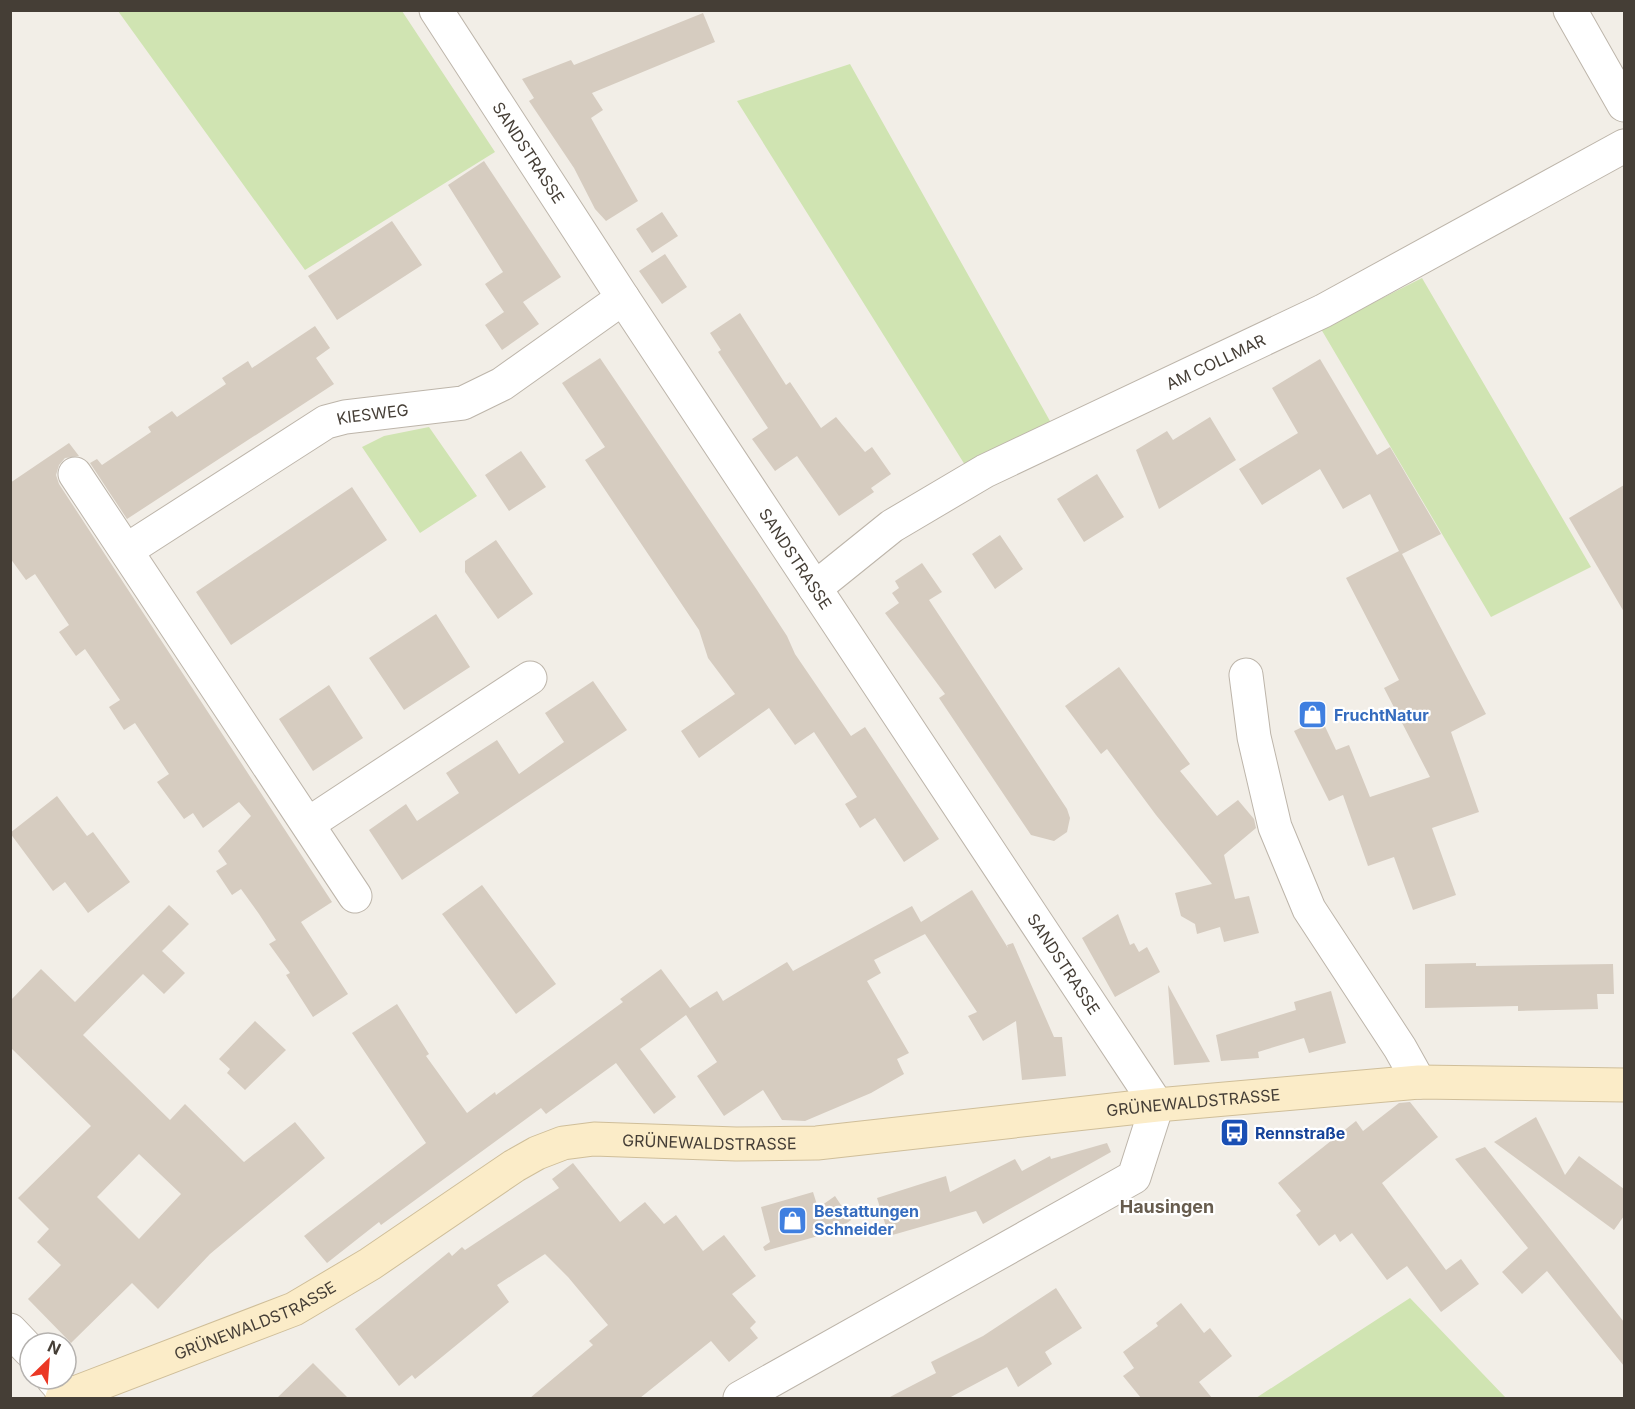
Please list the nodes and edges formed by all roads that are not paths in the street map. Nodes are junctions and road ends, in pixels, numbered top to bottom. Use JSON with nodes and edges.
{"nodes":[{"id":1,"x":436,"y":10,"type":"edge"},
{"id":2,"x":1570,"y":10,"type":"edge"},
{"id":3,"x":1624,"y":105,"type":"edge"},
{"id":4,"x":1624,"y":146,"type":"edge"},
{"id":5,"x":623,"y":298,"type":"junction"},
{"id":6,"x":75,"y":474,"type":"dead end"},
{"id":7,"x":127,"y":550,"type":"junction"},
{"id":8,"x":815,"y":588,"type":"junction"},
{"id":9,"x":1246,"y":675,"type":"dead end"},
{"id":10,"x":530,"y":678,"type":"dead end"},
{"id":11,"x":308,"y":824,"type":"junction"},
{"id":12,"x":355,"y":896,"type":"dead end"},
{"id":13,"x":1419,"y":1082,"type":"junction"},
{"id":14,"x":1624,"y":1085,"type":"edge"},
{"id":15,"x":1156,"y":1106,"type":"junction"},
{"id":16,"x":78,"y":1385,"type":"edge"},
{"id":17,"x":740,"y":1398,"type":"edge"}],
"edges":[{"from":1,"to":5,"type":"street","name":"SANDSTRASSE"},
{"from":2,"to":3,"type":"street"},
{"from":4,"to":8,"type":"street","name":"AM COLLMAR"},
{"from":5,"to":7,"type":"street","name":"KIESWEG"},
{"from":5,"to":8,"type":"street","name":"SANDSTRASSE"},
{"from":6,"to":7,"type":"street"},
{"from":7,"to":11,"type":"street"},
{"from":8,"to":15,"type":"street","name":"SANDSTRASSE"},
{"from":9,"to":13,"type":"street"},
{"from":10,"to":11,"type":"street"},
{"from":11,"to":12,"type":"street"},
{"from":13,"to":14,"type":"street","name":"GRÜNEWALDSTRASSE"},
{"from":13,"to":15,"type":"street","name":"GRÜNEWALDSTRASSE"},
{"from":15,"to":16,"type":"street","name":"GRÜNEWALDSTRASSE"},
{"from":15,"to":17,"type":"street"}]}
